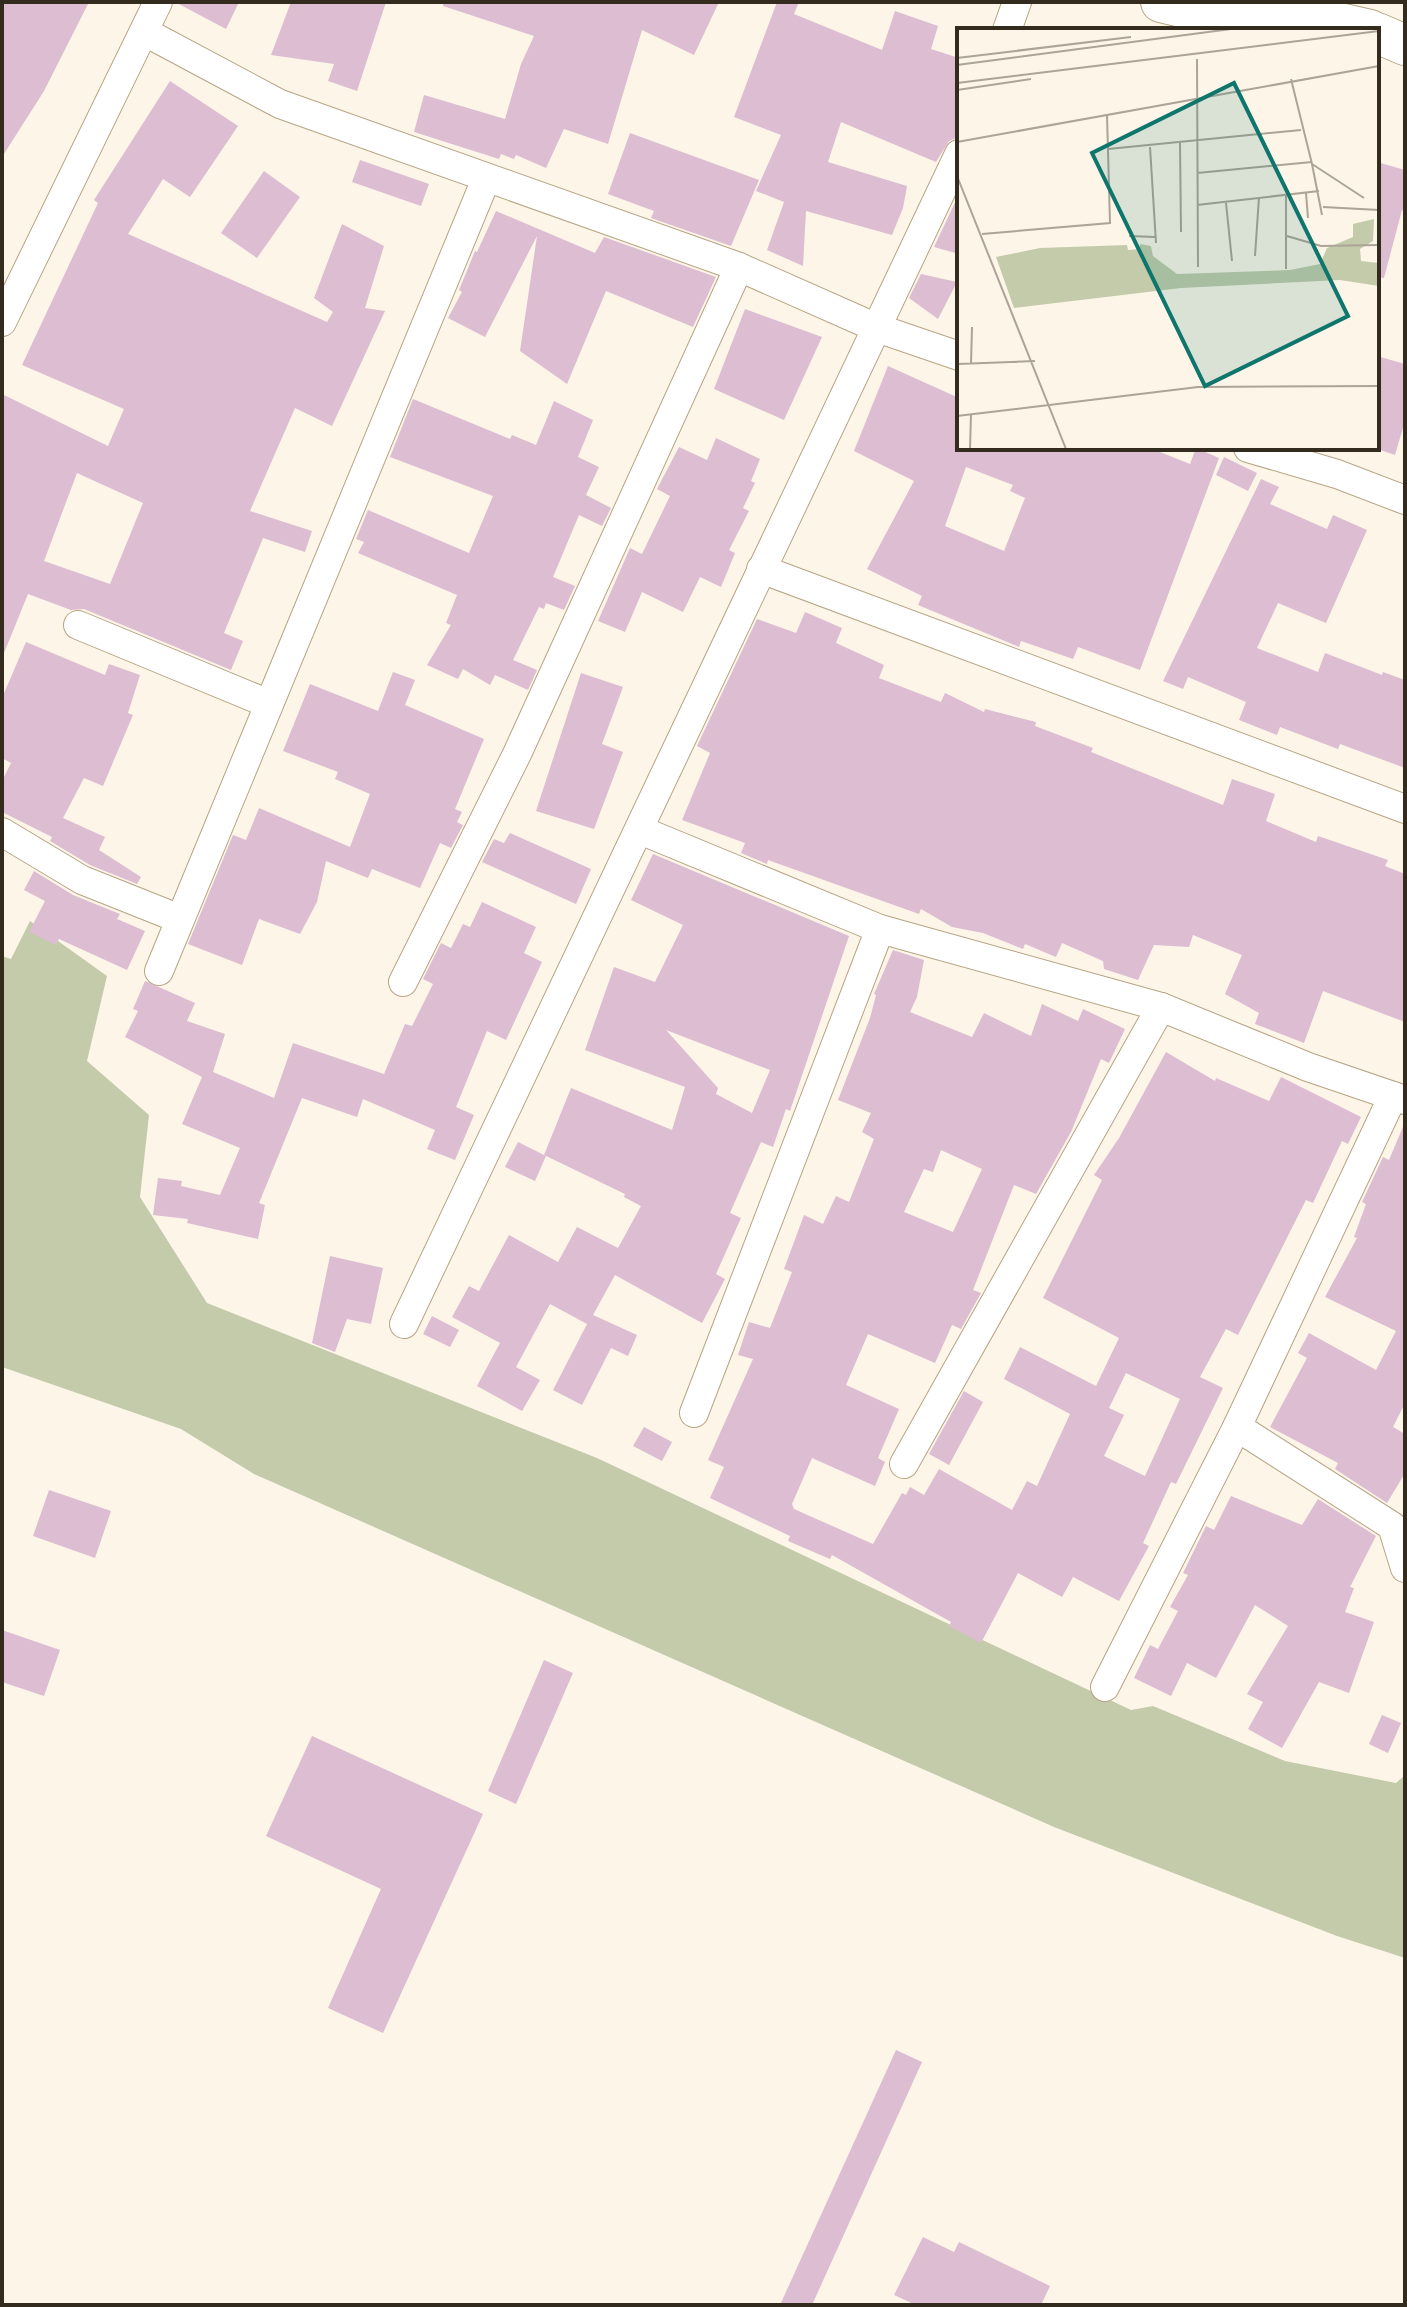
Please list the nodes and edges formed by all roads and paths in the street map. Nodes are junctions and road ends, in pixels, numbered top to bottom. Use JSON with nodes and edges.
{"nodes":[{"id":1,"x":158,"y":2,"type":"edge"},
{"id":2,"x":1017,"y":2,"type":"edge"},
{"id":3,"x":1161,"y":2,"type":"edge"},
{"id":4,"x":1248,"y":2,"type":"edge"},
{"id":5,"x":1008,"y":28,"type":"edge"},
{"id":6,"x":1269,"y":28,"type":"edge"},
{"id":7,"x":1361,"y":28,"type":"edge"},
{"id":8,"x":145,"y":32,"type":"junction"},
{"id":9,"x":1379,"y":34,"type":"edge"},
{"id":10,"x":1405,"y":48,"type":"edge"},
{"id":11,"x":1379,"y":52,"type":"edge"},
{"id":12,"x":957,"y":158,"type":"edge"},
{"id":13,"x":486,"y":179,"type":"junction"},
{"id":14,"x":739,"y":267,"type":"junction"},
{"id":15,"x":2,"y":322,"type":"edge"},
{"id":16,"x":877,"y":328,"type":"junction"},
{"id":17,"x":957,"y":355,"type":"edge"},
{"id":18,"x":1255,"y":450,"type":"edge"},
{"id":19,"x":1405,"y":500,"type":"edge"},
{"id":20,"x":761,"y":569,"type":"junction"},
{"id":21,"x":78,"y":625,"type":"dead end"},
{"id":22,"x":269,"y":704,"type":"junction"},
{"id":23,"x":1405,"y":809,"type":"edge"},
{"id":24,"x":640,"y":830,"type":"junction"},
{"id":25,"x":2,"y":832,"type":"edge"},
{"id":26,"x":180,"y":919,"type":"junction"},
{"id":27,"x":880,"y":929,"type":"junction"},
{"id":28,"x":159,"y":971,"type":"dead end"},
{"id":29,"x":403,"y":982,"type":"dead end"},
{"id":30,"x":1161,"y":1007,"type":"junction"},
{"id":31,"x":1399,"y":1098,"type":"edge"},
{"id":32,"x":404,"y":1324,"type":"dead end"},
{"id":33,"x":694,"y":1413,"type":"dead end"},
{"id":34,"x":1237,"y":1427,"type":"junction"},
{"id":35,"x":904,"y":1464,"type":"dead end"},
{"id":36,"x":1405,"y":1568,"type":"edge"},
{"id":37,"x":1105,"y":1687,"type":"dead end"}],
"edges":[{"from":1,"to":8,"type":"street"},
{"from":2,"to":5,"type":"street"},
{"from":3,"to":6,"type":"main road"},
{"from":4,"to":7,"type":"main road"},
{"from":8,"to":13,"type":"street"},
{"from":8,"to":15,"type":"street"},
{"from":9,"to":10,"type":"main road"},
{"from":10,"to":11,"type":"main road"},
{"from":12,"to":16,"type":"street"},
{"from":13,"to":14,"type":"street"},
{"from":13,"to":22,"type":"street"},
{"from":14,"to":16,"type":"street"},
{"from":14,"to":29,"type":"street"},
{"from":16,"to":17,"type":"street"},
{"from":16,"to":20,"type":"street"},
{"from":18,"to":19,"type":"street"},
{"from":20,"to":23,"type":"street"},
{"from":20,"to":24,"type":"street"},
{"from":21,"to":22,"type":"street"},
{"from":22,"to":26,"type":"street"},
{"from":24,"to":27,"type":"street"},
{"from":24,"to":32,"type":"street"},
{"from":25,"to":26,"type":"street"},
{"from":26,"to":28,"type":"street"},
{"from":27,"to":30,"type":"street"},
{"from":27,"to":33,"type":"street"},
{"from":30,"to":31,"type":"street"},
{"from":30,"to":35,"type":"street"},
{"from":31,"to":34,"type":"street"},
{"from":34,"to":36,"type":"street"},
{"from":34,"to":37,"type":"street"}]}
